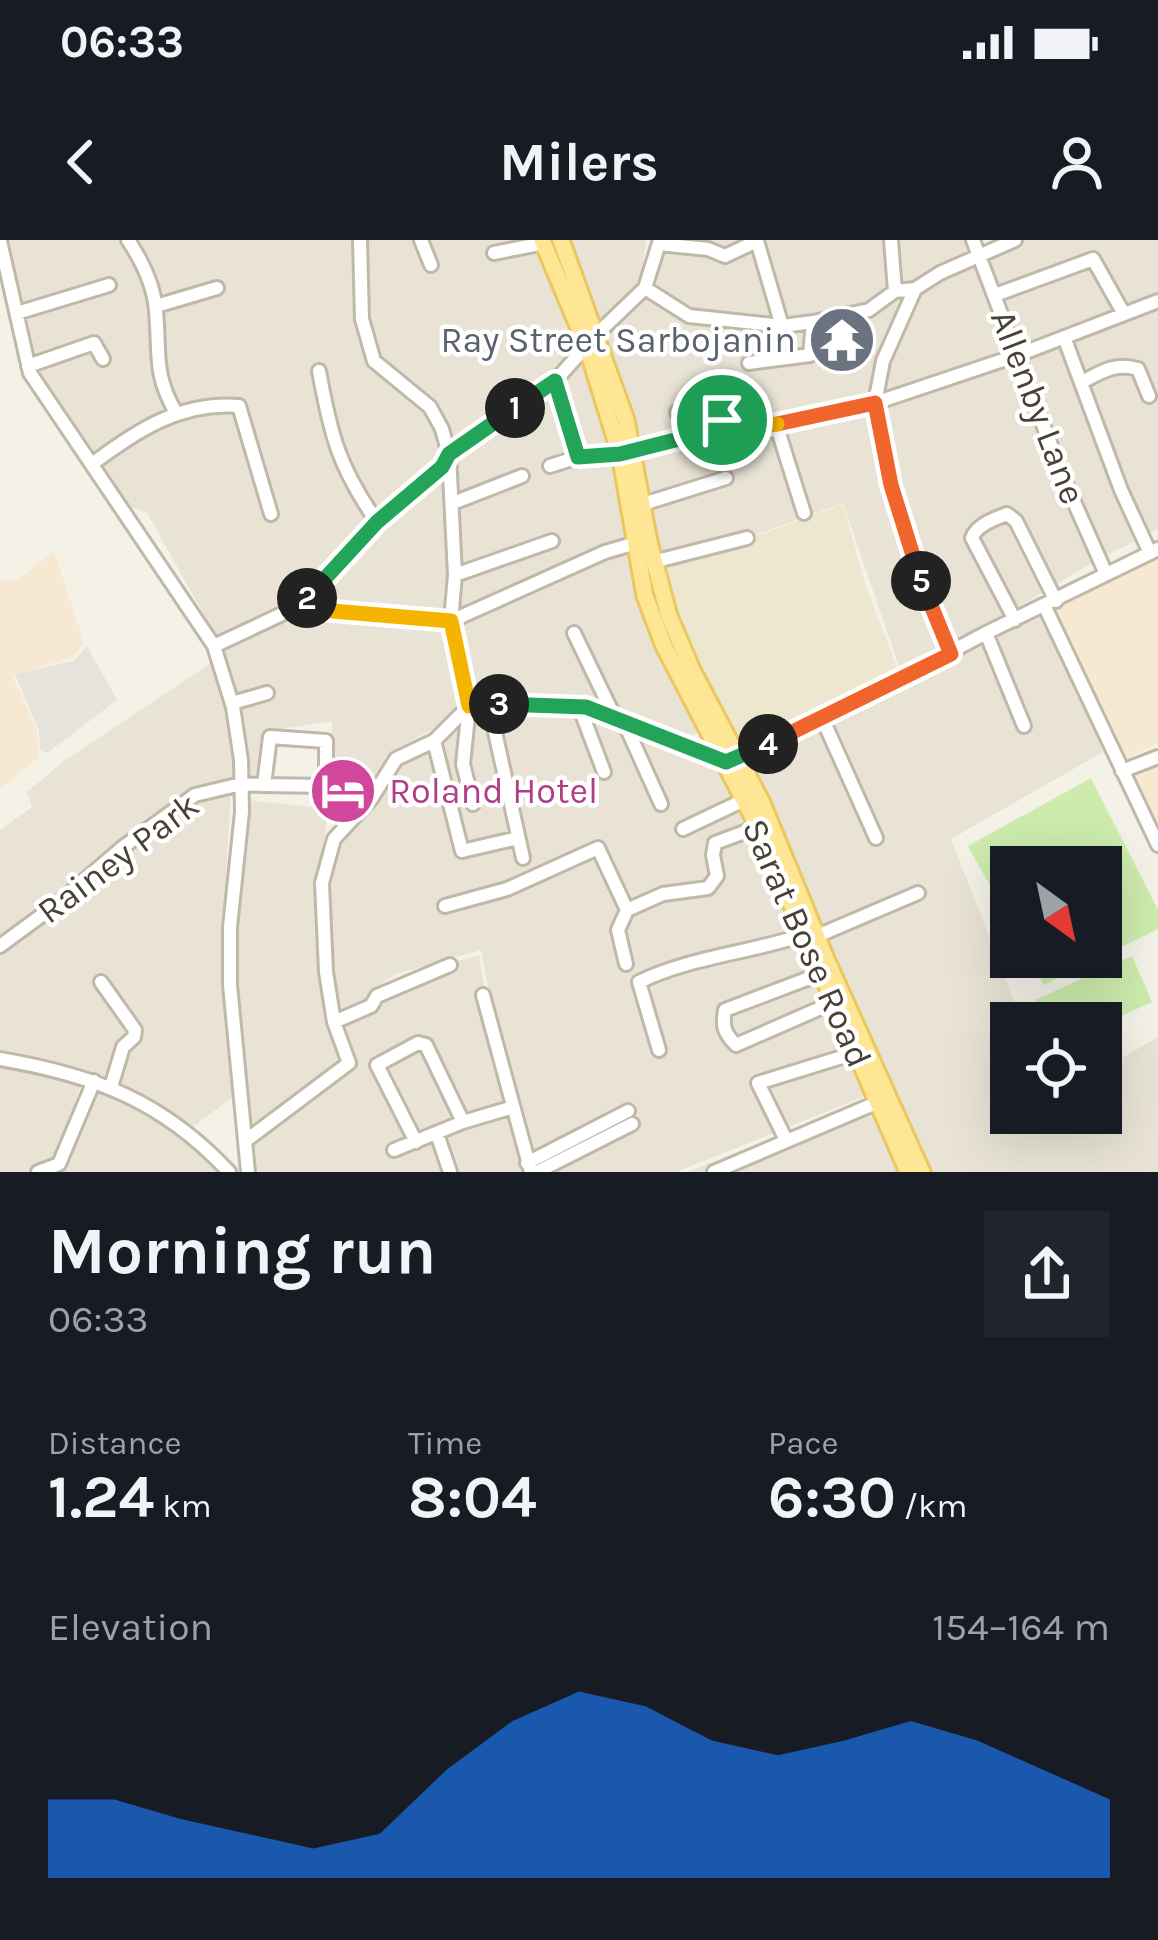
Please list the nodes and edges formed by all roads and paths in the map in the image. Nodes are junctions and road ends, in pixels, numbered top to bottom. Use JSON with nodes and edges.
{"nodes":[{"id":1,"x":128,"y":240,"type":"edge"},
{"id":2,"x":360,"y":240,"type":"edge"},
{"id":3,"x":421,"y":240,"type":"edge"},
{"id":4,"x":757,"y":240,"type":"edge"},
{"id":5,"x":891,"y":240,"type":"edge"},
{"id":6,"x":973,"y":240,"type":"edge"},
{"id":7,"x":1015,"y":240,"type":"edge"},
{"id":8,"x":0,"y":241,"type":"edge"},
{"id":9,"x":549,"y":241,"type":"edge"},
{"id":10,"x":659,"y":242,"type":"edge"},
{"id":11,"x":707,"y":244,"type":"edge"},
{"id":12,"x":494,"y":254,"type":"dead end"},
{"id":13,"x":980,"y":258,"type":"junction"},
{"id":14,"x":430,"y":265,"type":"dead end"},
{"id":15,"x":109,"y":285,"type":"dead end"},
{"id":16,"x":217,"y":288,"type":"dead end"},
{"id":17,"x":645,"y":288,"type":"junction"},
{"id":18,"x":915,"y":289,"type":"junction"},
{"id":19,"x":896,"y":291,"type":"junction"},
{"id":20,"x":995,"y":296,"type":"junction"},
{"id":21,"x":1158,"y":302,"type":"edge"},
{"id":22,"x":156,"y":306,"type":"junction"},
{"id":23,"x":17,"y":313,"type":"junction"},
{"id":24,"x":1124,"y":314,"type":"junction"},
{"id":25,"x":813,"y":322,"type":"junction"},
{"id":26,"x":782,"y":326,"type":"junction"},
{"id":27,"x":1064,"y":337,"type":"junction"},
{"id":28,"x":592,"y":340,"type":"junction"},
{"id":29,"x":1018,"y":355,"type":"junction"},
{"id":30,"x":103,"y":359,"type":"dead end"},
{"id":31,"x":749,"y":363,"type":"dead end"},
{"id":32,"x":28,"y":366,"type":"junction"},
{"id":33,"x":319,"y":371,"type":"dead end"},
{"id":34,"x":555,"y":381,"type":"junction"},
{"id":35,"x":1082,"y":382,"type":"junction"},
{"id":36,"x":1149,"y":396,"type":"dead end"},
{"id":37,"x":716,"y":400,"type":"dead end"},
{"id":38,"x":875,"y":403,"type":"junction"},
{"id":39,"x":677,"y":412,"type":"dead end"},
{"id":40,"x":176,"y":413,"type":"junction"},
{"id":41,"x":776,"y":424,"type":"junction"},
{"id":42,"x":723,"y":425,"type":"junction"},
{"id":43,"x":686,"y":433,"type":"junction"},
{"id":44,"x":627,"y":451,"type":"junction"},
{"id":45,"x":449,"y":454,"type":"junction"},
{"id":46,"x":578,"y":457,"type":"junction"},
{"id":47,"x":92,"y":464,"type":"junction"},
{"id":48,"x":550,"y":466,"type":"dead end"},
{"id":49,"x":522,"y":476,"type":"dead end"},
{"id":50,"x":726,"y":478,"type":"dead end"},
{"id":51,"x":453,"y":502,"type":"junction"},
{"id":52,"x":643,"y":503,"type":"junction"},
{"id":53,"x":804,"y":513,"type":"dead end"},
{"id":54,"x":271,"y":514,"type":"dead end"},
{"id":55,"x":377,"y":522,"type":"junction"},
{"id":56,"x":747,"y":538,"type":"dead end"},
{"id":57,"x":552,"y":541,"type":"dead end"},
{"id":58,"x":636,"y":543,"type":"junction"},
{"id":59,"x":1154,"y":551,"type":"edge"},
{"id":60,"x":653,"y":562,"type":"junction"},
{"id":61,"x":1106,"y":574,"type":"junction"},
{"id":62,"x":455,"y":575,"type":"junction"},
{"id":63,"x":1051,"y":604,"type":"junction"},
{"id":64,"x":297,"y":608,"type":"junction"},
{"id":65,"x":1015,"y":620,"type":"junction"},
{"id":66,"x":451,"y":621,"type":"junction"},
{"id":67,"x":574,"y":633,"type":"dead end"},
{"id":68,"x":986,"y":633,"type":"junction"},
{"id":69,"x":214,"y":646,"type":"junction"},
{"id":70,"x":951,"y":654,"type":"junction"},
{"id":71,"x":267,"y":693,"type":"dead end"},
{"id":72,"x":232,"y":703,"type":"junction"},
{"id":73,"x":489,"y":705,"type":"junction"},
{"id":74,"x":469,"y":706,"type":"junction"},
{"id":75,"x":579,"y":706,"type":"junction"},
{"id":76,"x":620,"y":720,"type":"junction"},
{"id":77,"x":824,"y":720,"type":"junction"},
{"id":78,"x":1024,"y":726,"type":"dead end"},
{"id":79,"x":434,"y":741,"type":"junction"},
{"id":80,"x":1158,"y":757,"type":"edge"},
{"id":81,"x":732,"y":760,"type":"junction"},
{"id":82,"x":1122,"y":771,"type":"junction"},
{"id":83,"x":604,"y":772,"type":"dead end"},
{"id":84,"x":241,"y":784,"type":"junction"},
{"id":85,"x":264,"y":784,"type":"junction"},
{"id":86,"x":744,"y":800,"type":"junction"},
{"id":87,"x":661,"y":804,"type":"dead end"},
{"id":88,"x":473,"y":805,"type":"dead end"},
{"id":89,"x":758,"y":827,"type":"junction"},
{"id":90,"x":683,"y":829,"type":"dead end"},
{"id":91,"x":518,"y":838,"type":"junction"},
{"id":92,"x":875,"y":838,"type":"dead end"},
{"id":93,"x":1158,"y":844,"type":"edge"},
{"id":94,"x":523,"y":859,"type":"dead end"},
{"id":95,"x":918,"y":893,"type":"dead end"},
{"id":96,"x":445,"y":906,"type":"dead end"},
{"id":97,"x":627,"y":910,"type":"junction"},
{"id":98,"x":810,"y":936,"type":"junction"},
{"id":99,"x":0,"y":946,"type":"edge"},
{"id":100,"x":626,"y":964,"type":"dead end"},
{"id":101,"x":450,"y":965,"type":"dead end"},
{"id":102,"x":814,"y":977,"type":"junction"},
{"id":103,"x":101,"y":982,"type":"dead end"},
{"id":104,"x":483,"y":995,"type":"dead end"},
{"id":105,"x":826,"y":1006,"type":"junction"},
{"id":106,"x":334,"y":1022,"type":"junction"},
{"id":107,"x":659,"y":1050,"type":"dead end"},
{"id":108,"x":855,"y":1053,"type":"junction"},
{"id":109,"x":0,"y":1059,"type":"edge"},
{"id":110,"x":94,"y":1082,"type":"junction"},
{"id":111,"x":111,"y":1087,"type":"junction"},
{"id":112,"x":877,"y":1103,"type":"junction"},
{"id":113,"x":513,"y":1107,"type":"junction"},
{"id":114,"x":630,"y":1118,"type":"dead end"},
{"id":115,"x":463,"y":1122,"type":"junction"},
{"id":116,"x":437,"y":1134,"type":"junction"},
{"id":117,"x":248,"y":1139,"type":"junction"},
{"id":118,"x":786,"y":1141,"type":"junction"},
{"id":119,"x":416,"y":1142,"type":"junction"},
{"id":120,"x":394,"y":1150,"type":"dead end"},
{"id":121,"x":60,"y":1168,"type":"edge"},
{"id":122,"x":528,"y":1169,"type":"edge"},
{"id":123,"x":38,"y":1172,"type":"edge"},
{"id":124,"x":229,"y":1172,"type":"edge"},
{"id":125,"x":248,"y":1172,"type":"edge"},
{"id":126,"x":451,"y":1172,"type":"edge"},
{"id":127,"x":715,"y":1172,"type":"edge"},
{"id":128,"x":908,"y":1172,"type":"edge"},
{"id":129,"x":922,"y":1172,"type":"edge"}],
"edges":[{"from":1,"to":22,"type":"street"},
{"from":2,"to":45,"type":"street"},
{"from":3,"to":14,"type":"street"},
{"from":4,"to":11,"type":"street"},
{"from":4,"to":26,"type":"street"},
{"from":5,"to":19,"type":"street"},
{"from":6,"to":13,"type":"street","name":"Allenby Lane"},
{"from":7,"to":13,"type":"street"},
{"from":8,"to":23,"type":"street"},
{"from":9,"to":12,"type":"street"},
{"from":9,"to":28,"type":"main road"},
{"from":10,"to":11,"type":"street"},
{"from":10,"to":17,"type":"street"},
{"from":13,"to":18,"type":"street"},
{"from":13,"to":20,"type":"street","name":"Allenby Lane"},
{"from":15,"to":23,"type":"street"},
{"from":16,"to":22,"type":"street"},
{"from":17,"to":26,"type":"street"},
{"from":17,"to":28,"type":"street"},
{"from":18,"to":19,"type":"street"},
{"from":18,"to":38,"type":"street"},
{"from":19,"to":25,"type":"street"},
{"from":20,"to":24,"type":"street"},
{"from":20,"to":29,"type":"street","name":"Allenby Lane"},
{"from":21,"to":24,"type":"street"},
{"from":22,"to":40,"type":"street"},
{"from":23,"to":32,"type":"street"},
{"from":24,"to":27,"type":"street"},
{"from":25,"to":26,"type":"street"},
{"from":25,"to":31,"type":"street"},
{"from":27,"to":29,"type":"street"},
{"from":27,"to":35,"type":"street"},
{"from":28,"to":34,"type":"street"},
{"from":28,"to":44,"type":"main road"},
{"from":29,"to":38,"type":"street"},
{"from":29,"to":61,"type":"street","name":"Allenby Lane"},
{"from":30,"to":32,"type":"street"},
{"from":32,"to":47,"type":"street"},
{"from":33,"to":55,"type":"street"},
{"from":34,"to":45,"type":"street"},
{"from":34,"to":46,"type":"street"},
{"from":35,"to":36,"type":"street"},
{"from":35,"to":59,"type":"street"},
{"from":37,"to":42,"type":"street"},
{"from":38,"to":41,"type":"street"},
{"from":38,"to":70,"type":"street"},
{"from":39,"to":43,"type":"street"},
{"from":40,"to":47,"type":"street"},
{"from":40,"to":54,"type":"street"},
{"from":41,"to":42,"type":"street"},
{"from":41,"to":53,"type":"street"},
{"from":42,"to":43,"type":"street"},
{"from":43,"to":44,"type":"street"},
{"from":44,"to":46,"type":"street"},
{"from":44,"to":52,"type":"main road"},
{"from":44,"to":58,"type":"main road","name":"Sarat Bose Road"},
{"from":45,"to":51,"type":"street"},
{"from":45,"to":55,"type":"street"},
{"from":46,"to":48,"type":"street"},
{"from":47,"to":69,"type":"street"},
{"from":49,"to":51,"type":"street"},
{"from":50,"to":52,"type":"street"},
{"from":51,"to":62,"type":"street"},
{"from":52,"to":60,"type":"main road"},
{"from":55,"to":64,"type":"street"},
{"from":56,"to":60,"type":"street"},
{"from":57,"to":62,"type":"street"},
{"from":58,"to":66,"type":"street"},
{"from":58,"to":81,"type":"main road","name":"Sarat Bose Road"},
{"from":59,"to":61,"type":"street"},
{"from":60,"to":81,"type":"main road"},
{"from":61,"to":63,"type":"street"},
{"from":62,"to":66,"type":"street"},
{"from":63,"to":65,"type":"street"},
{"from":63,"to":65,"type":"street"},
{"from":63,"to":82,"type":"street"},
{"from":64,"to":66,"type":"street"},
{"from":64,"to":69,"type":"street"},
{"from":65,"to":68,"type":"street"},
{"from":66,"to":74,"type":"street"},
{"from":67,"to":76,"type":"street"},
{"from":68,"to":70,"type":"street"},
{"from":68,"to":78,"type":"street"},
{"from":69,"to":72,"type":"street"},
{"from":70,"to":77,"type":"street"},
{"from":71,"to":72,"type":"street"},
{"from":72,"to":84,"type":"street"},
{"from":73,"to":74,"type":"street"},
{"from":73,"to":75,"type":"street"},
{"from":73,"to":91,"type":"street"},
{"from":74,"to":79,"type":"street"},
{"from":74,"to":88,"type":"street"},
{"from":75,"to":76,"type":"street"},
{"from":75,"to":83,"type":"street"},
{"from":76,"to":81,"type":"street"},
{"from":76,"to":87,"type":"street"},
{"from":77,"to":81,"type":"street"},
{"from":77,"to":92,"type":"street"},
{"from":79,"to":91,"type":"street"},
{"from":79,"to":106,"type":"street"},
{"from":80,"to":82,"type":"street"},
{"from":81,"to":86,"type":"main road","name":"Sarat Bose Road"},
{"from":81,"to":98,"type":"main road"},
{"from":82,"to":93,"type":"street"},
{"from":84,"to":85,"type":"street","name":"Rainey Park"},
{"from":84,"to":99,"type":"street","name":"Rainey Park"},
{"from":84,"to":117,"type":"street"},
{"from":85,"to":85,"type":"street","name":"Rainey Park"},
{"from":86,"to":89,"type":"main road","name":"Sarat Bose Road"},
{"from":86,"to":90,"type":"street"},
{"from":89,"to":97,"type":"street"},
{"from":89,"to":98,"type":"main road","name":"Sarat Bose Road"},
{"from":91,"to":94,"type":"street"},
{"from":95,"to":98,"type":"street"},
{"from":96,"to":97,"type":"street"},
{"from":97,"to":100,"type":"street"},
{"from":98,"to":102,"type":"main road","name":"Sarat Bose Road"},
{"from":98,"to":107,"type":"street"},
{"from":98,"to":129,"type":"main road"},
{"from":101,"to":106,"type":"street"},
{"from":102,"to":105,"type":"main road","name":"Sarat Bose Road"},
{"from":102,"to":105,"type":"street"},
{"from":103,"to":111,"type":"street"},
{"from":104,"to":113,"type":"street"},
{"from":105,"to":108,"type":"main road","name":"Sarat Bose Road"},
{"from":106,"to":117,"type":"street"},
{"from":108,"to":112,"type":"main road","name":"Sarat Bose Road"},
{"from":108,"to":118,"type":"street"},
{"from":109,"to":110,"type":"street"},
{"from":110,"to":111,"type":"street"},
{"from":110,"to":121,"type":"street"},
{"from":111,"to":124,"type":"street"},
{"from":112,"to":118,"type":"street"},
{"from":112,"to":128,"type":"main road","name":"Sarat Bose Road"},
{"from":113,"to":115,"type":"street"},
{"from":113,"to":122,"type":"street"},
{"from":114,"to":122,"type":"street"},
{"from":115,"to":116,"type":"street"},
{"from":115,"to":119,"type":"street"},
{"from":116,"to":119,"type":"street"},
{"from":116,"to":126,"type":"street"},
{"from":117,"to":125,"type":"street"},
{"from":118,"to":127,"type":"street"},
{"from":119,"to":120,"type":"street"},
{"from":121,"to":123,"type":"street"}]}
